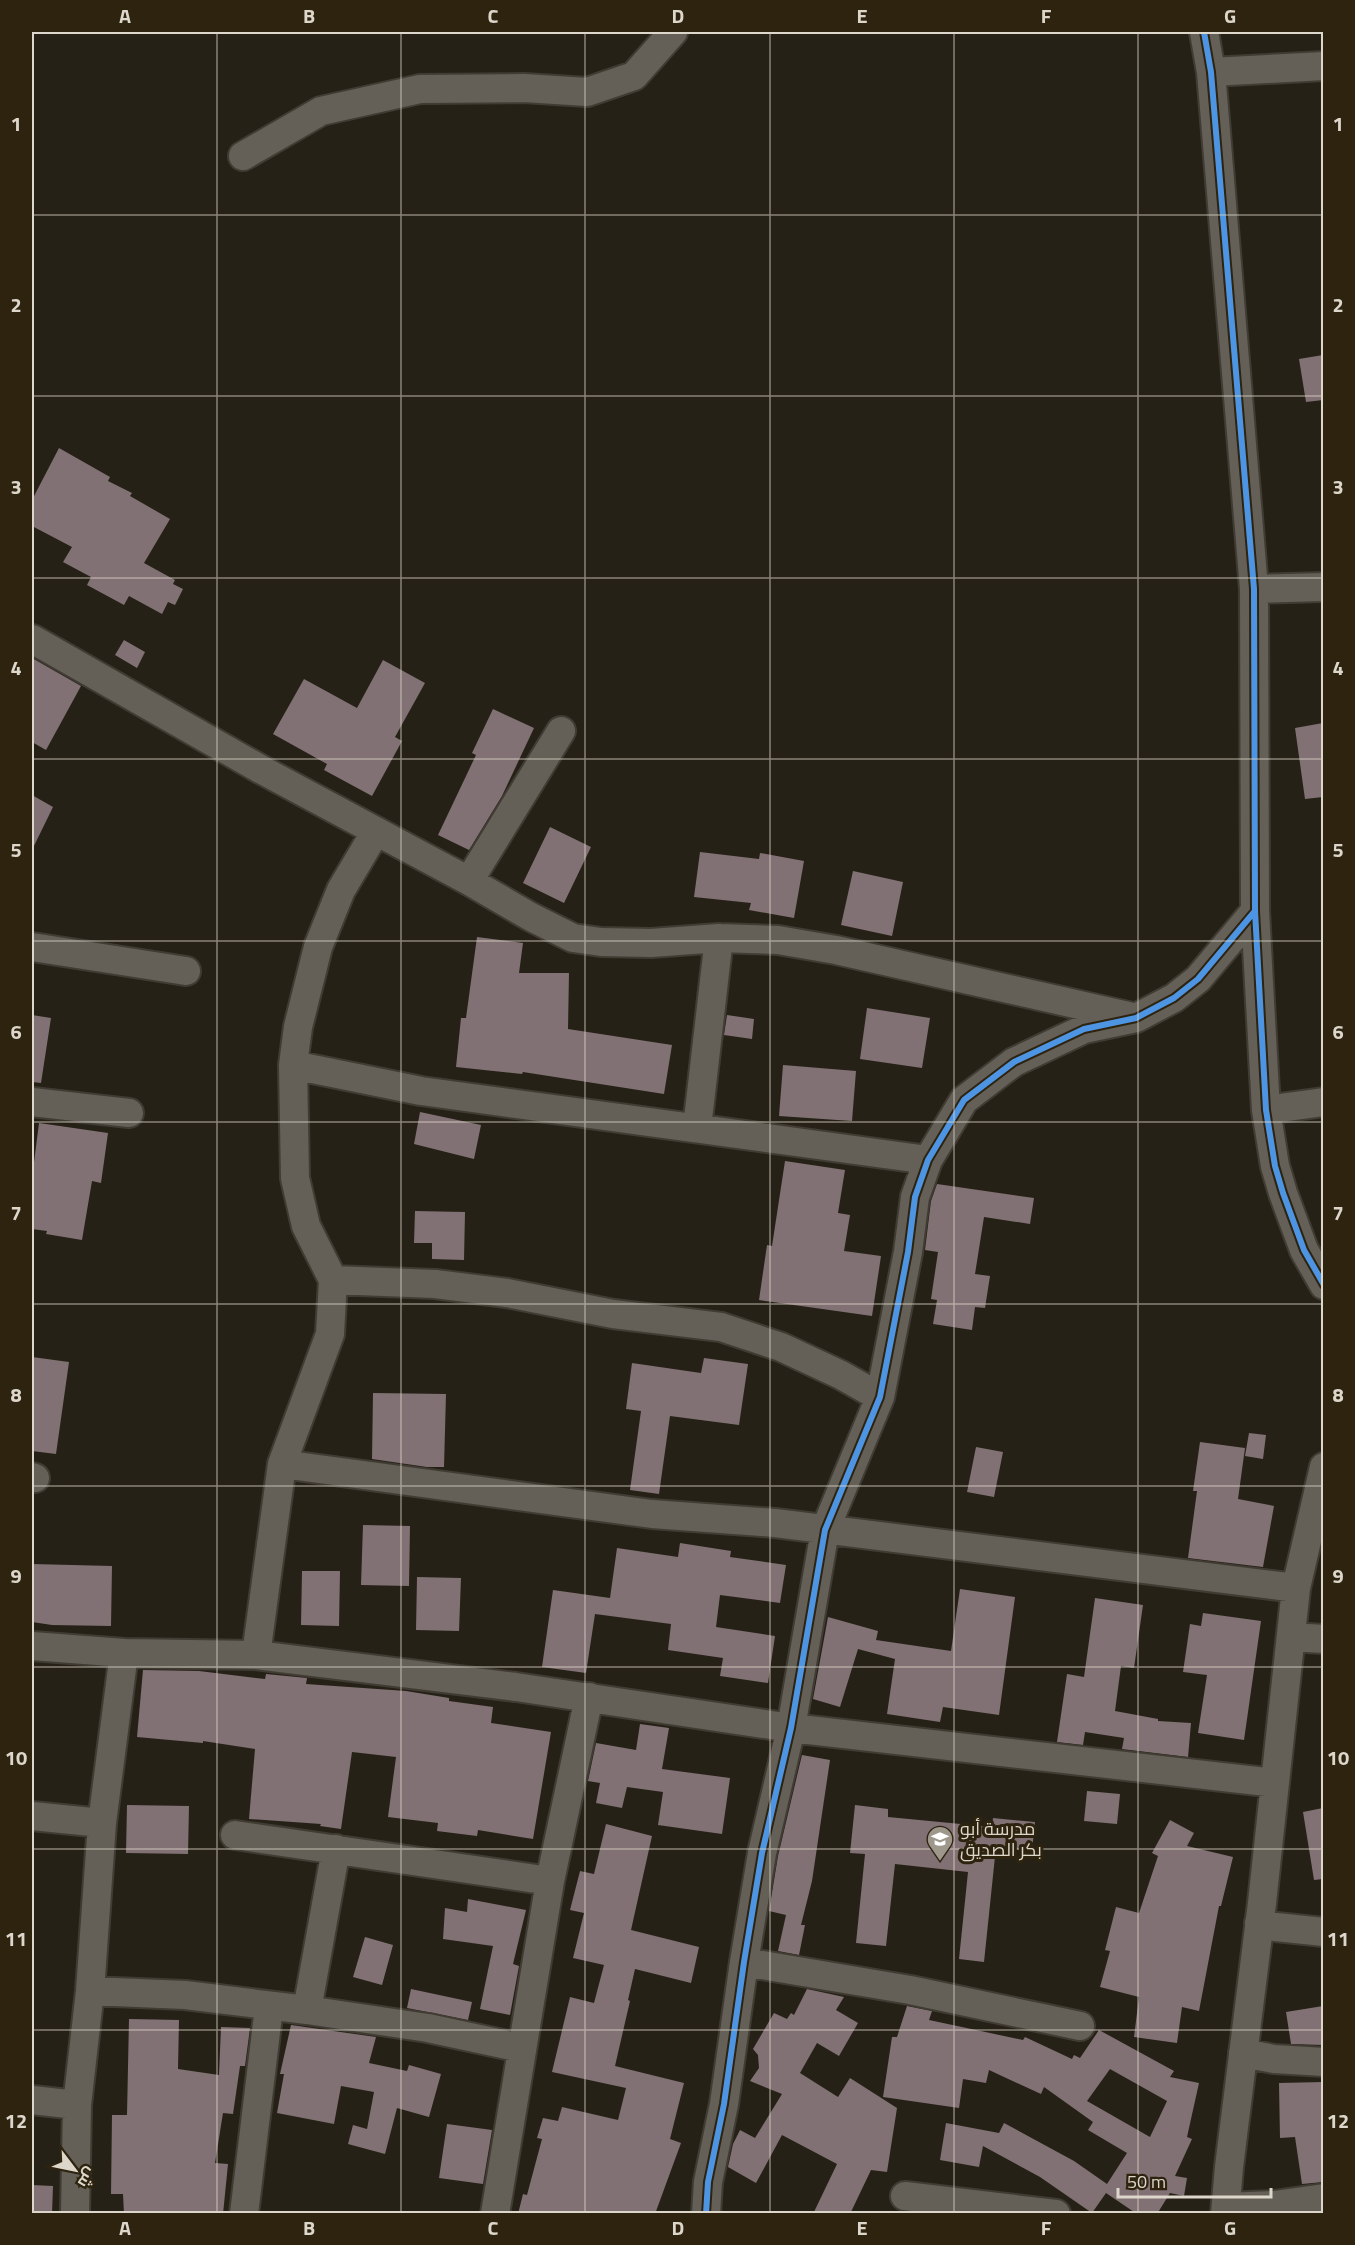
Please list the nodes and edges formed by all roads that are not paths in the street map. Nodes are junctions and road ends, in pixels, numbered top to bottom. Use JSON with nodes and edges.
{"nodes":[{"id":1,"x":674,"y":32,"type":"edge"},
{"id":2,"x":1204,"y":32,"type":"edge"},
{"id":3,"x":1323,"y":66,"type":"edge"},
{"id":4,"x":1211,"y":72,"type":"junction"},
{"id":5,"x":243,"y":156,"type":"dead end"},
{"id":6,"x":1323,"y":587,"type":"edge"},
{"id":7,"x":1254,"y":589,"type":"junction"},
{"id":8,"x":32,"y":639,"type":"edge"},
{"id":9,"x":561,"y":731,"type":"dead end"},
{"id":10,"x":376,"y":831,"type":"junction"},
{"id":11,"x":469,"y":880,"type":"junction"},
{"id":12,"x":1255,"y":911,"type":"junction"},
{"id":13,"x":718,"y":938,"type":"junction"},
{"id":14,"x":32,"y":947,"type":"edge"},
{"id":15,"x":186,"y":971,"type":"dead end"},
{"id":16,"x":1136,"y":1018,"type":"junction"},
{"id":17,"x":293,"y":1065,"type":"junction"},
{"id":18,"x":32,"y":1102,"type":"edge"},
{"id":19,"x":1323,"y":1102,"type":"edge"},
{"id":20,"x":1266,"y":1110,"type":"junction"},
{"id":21,"x":129,"y":1113,"type":"dead end"},
{"id":22,"x":697,"y":1128,"type":"junction"},
{"id":23,"x":928,"y":1160,"type":"junction"},
{"id":24,"x":333,"y":1280,"type":"junction"},
{"id":25,"x":1323,"y":1285,"type":"edge"},
{"id":26,"x":880,"y":1397,"type":"junction"},
{"id":27,"x":282,"y":1464,"type":"junction"},
{"id":28,"x":1323,"y":1467,"type":"edge"},
{"id":29,"x":1319,"y":1503,"type":"edge"},
{"id":30,"x":825,"y":1530,"type":"junction"},
{"id":31,"x":1296,"y":1588,"type":"junction"},
{"id":32,"x":1291,"y":1637,"type":"junction"},
{"id":33,"x":1323,"y":1639,"type":"edge"},
{"id":34,"x":32,"y":1646,"type":"edge"},
{"id":35,"x":124,"y":1653,"type":"junction"},
{"id":36,"x":256,"y":1655,"type":"junction"},
{"id":37,"x":589,"y":1697,"type":"junction"},
{"id":38,"x":791,"y":1728,"type":"junction"},
{"id":39,"x":1275,"y":1783,"type":"junction"},
{"id":40,"x":32,"y":1815,"type":"edge"},
{"id":41,"x":102,"y":1823,"type":"junction"},
{"id":42,"x":235,"y":1835,"type":"dead end"},
{"id":43,"x":336,"y":1849,"type":"junction"},
{"id":44,"x":550,"y":1881,"type":"junction"},
{"id":45,"x":1259,"y":1923,"type":"junction"},
{"id":46,"x":1323,"y":1932,"type":"edge"},
{"id":47,"x":744,"y":1962,"type":"junction"},
{"id":48,"x":90,"y":1991,"type":"junction"},
{"id":49,"x":269,"y":2007,"type":"junction"},
{"id":50,"x":307,"y":2010,"type":"junction"},
{"id":51,"x":1080,"y":2026,"type":"dead end"},
{"id":52,"x":520,"y":2048,"type":"junction"},
{"id":53,"x":1243,"y":2053,"type":"junction"},
{"id":54,"x":1323,"y":2062,"type":"edge"},
{"id":55,"x":32,"y":2100,"type":"edge"},
{"id":56,"x":77,"y":2105,"type":"junction"},
{"id":57,"x":905,"y":2196,"type":"dead end"},
{"id":58,"x":1323,"y":2198,"type":"edge"},
{"id":59,"x":1226,"y":2210,"type":"edge"},
{"id":60,"x":75,"y":2214,"type":"edge"},
{"id":61,"x":244,"y":2214,"type":"edge"},
{"id":62,"x":495,"y":2214,"type":"edge"},
{"id":63,"x":706,"y":2214,"type":"edge"},
{"id":64,"x":1056,"y":2214,"type":"edge"}],
"edges":[{"from":1,"to":5,"type":"street"},
{"from":2,"to":4,"type":"street"},
{"from":3,"to":4,"type":"street"},
{"from":4,"to":7,"type":"street"},
{"from":6,"to":7,"type":"street"},
{"from":7,"to":12,"type":"street"},
{"from":8,"to":10,"type":"street"},
{"from":9,"to":11,"type":"street"},
{"from":10,"to":11,"type":"street"},
{"from":10,"to":17,"type":"street"},
{"from":11,"to":13,"type":"street"},
{"from":12,"to":16,"type":"street"},
{"from":12,"to":20,"type":"street"},
{"from":13,"to":16,"type":"street"},
{"from":13,"to":22,"type":"street"},
{"from":14,"to":15,"type":"street"},
{"from":16,"to":23,"type":"street"},
{"from":17,"to":22,"type":"street"},
{"from":17,"to":24,"type":"street"},
{"from":18,"to":21,"type":"street"},
{"from":19,"to":20,"type":"street"},
{"from":20,"to":25,"type":"street"},
{"from":22,"to":23,"type":"street"},
{"from":23,"to":26,"type":"street"},
{"from":24,"to":26,"type":"street"},
{"from":24,"to":27,"type":"street"},
{"from":26,"to":30,"type":"street"},
{"from":27,"to":30,"type":"street"},
{"from":27,"to":36,"type":"street"},
{"from":28,"to":29,"type":"street"},
{"from":29,"to":31,"type":"street"},
{"from":30,"to":31,"type":"street"},
{"from":30,"to":38,"type":"street"},
{"from":31,"to":32,"type":"street"},
{"from":32,"to":33,"type":"street"},
{"from":32,"to":39,"type":"street"},
{"from":34,"to":35,"type":"street"},
{"from":35,"to":36,"type":"street"},
{"from":35,"to":41,"type":"street"},
{"from":36,"to":37,"type":"street"},
{"from":37,"to":38,"type":"street"},
{"from":37,"to":44,"type":"street"},
{"from":38,"to":39,"type":"street"},
{"from":38,"to":47,"type":"street"},
{"from":39,"to":45,"type":"street"},
{"from":40,"to":41,"type":"street"},
{"from":41,"to":48,"type":"street"},
{"from":42,"to":43,"type":"street"},
{"from":43,"to":44,"type":"street"},
{"from":43,"to":50,"type":"street"},
{"from":44,"to":52,"type":"street"},
{"from":45,"to":46,"type":"street"},
{"from":45,"to":53,"type":"street"},
{"from":47,"to":51,"type":"street"},
{"from":47,"to":63,"type":"street"},
{"from":48,"to":49,"type":"street"},
{"from":48,"to":56,"type":"street"},
{"from":49,"to":50,"type":"street"},
{"from":49,"to":61,"type":"street"},
{"from":50,"to":52,"type":"street"},
{"from":52,"to":62,"type":"street"},
{"from":53,"to":54,"type":"street"},
{"from":53,"to":59,"type":"street"},
{"from":55,"to":56,"type":"street"},
{"from":56,"to":60,"type":"street"},
{"from":57,"to":64,"type":"street"},
{"from":58,"to":59,"type":"street"}]}
